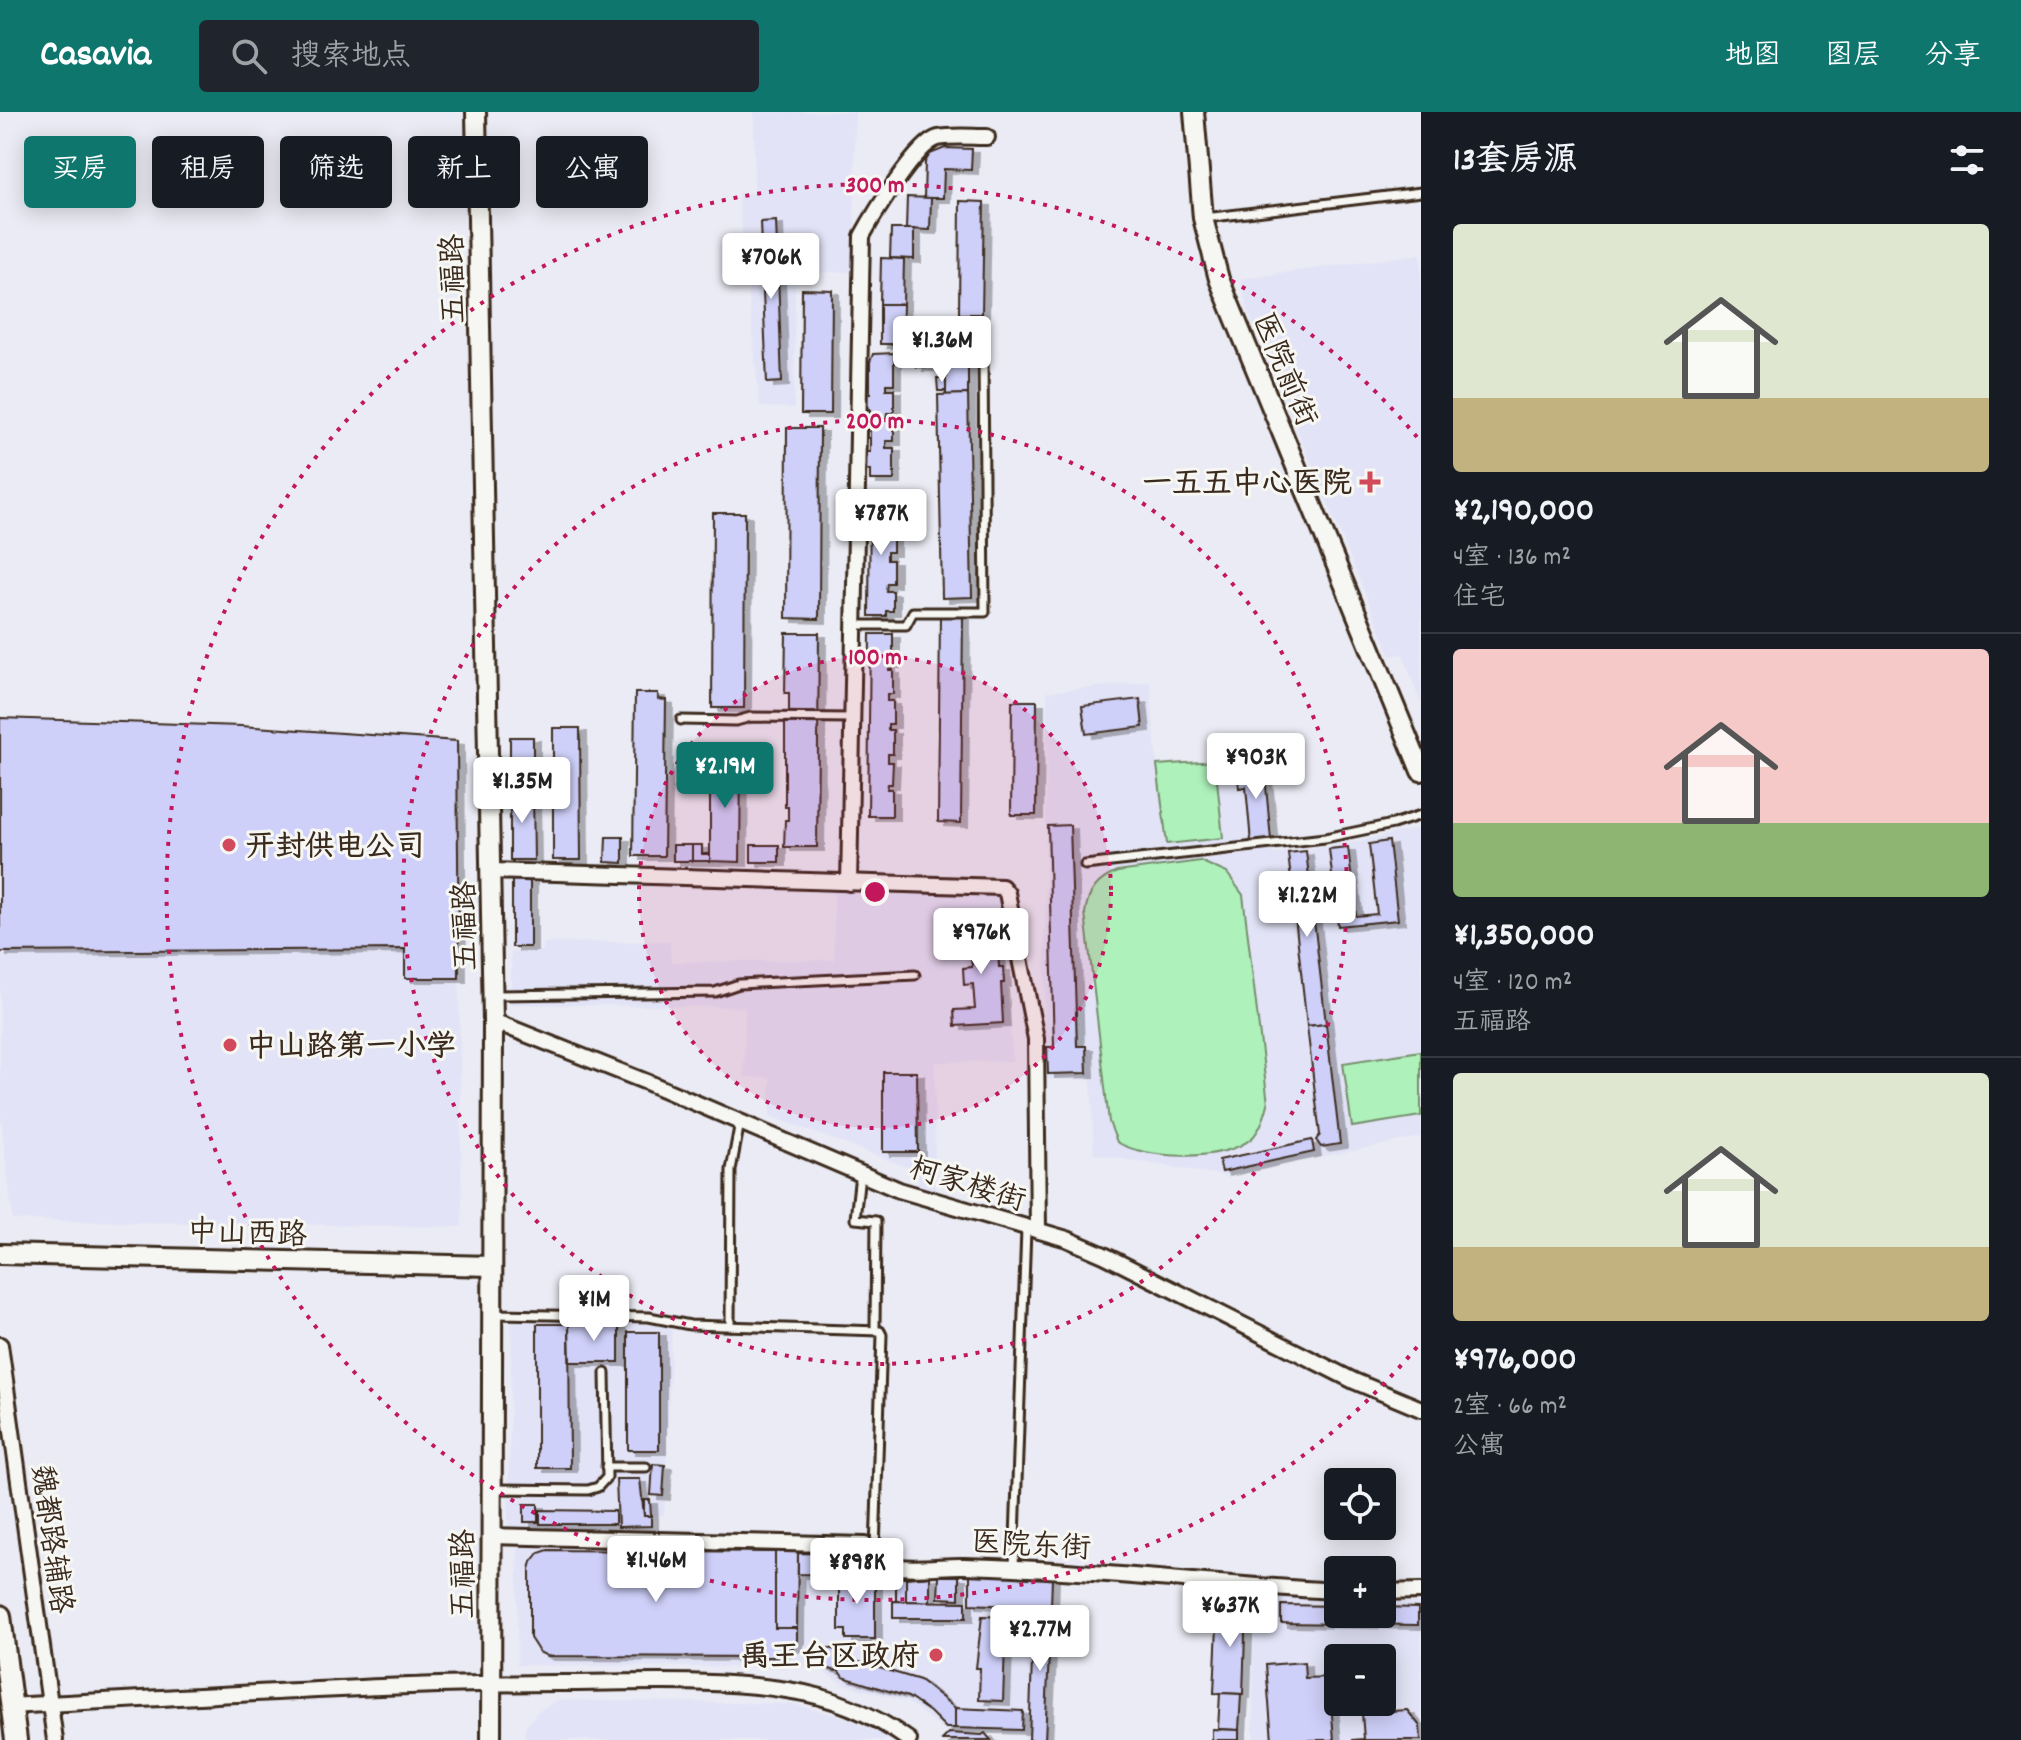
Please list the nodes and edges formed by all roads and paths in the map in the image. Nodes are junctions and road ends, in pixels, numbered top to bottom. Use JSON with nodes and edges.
{"nodes":[{"id":1,"x":476,"y":112,"type":"edge"},
{"id":2,"x":1194,"y":112,"type":"edge"},
{"id":3,"x":987,"y":137,"type":"dead end"},
{"id":4,"x":1421,"y":192,"type":"edge"},
{"id":5,"x":1203,"y":218,"type":"junction"},
{"id":6,"x":914,"y":337,"type":"dead end"},
{"id":7,"x":854,"y":625,"type":"junction"},
{"id":8,"x":852,"y":718,"type":"junction"},
{"id":9,"x":681,"y":720,"type":"dead end"},
{"id":10,"x":1421,"y":771,"type":"edge"},
{"id":11,"x":1421,"y":815,"type":"edge"},
{"id":12,"x":1085,"y":865,"type":"dead end"},
{"id":13,"x":491,"y":871,"type":"junction"},
{"id":14,"x":849,"y":883,"type":"junction"},
{"id":15,"x":915,"y":975,"type":"dead end"},
{"id":16,"x":492,"y":995,"type":"junction"},
{"id":17,"x":493,"y":1021,"type":"junction"},
{"id":18,"x":740,"y":1122,"type":"junction"},
{"id":19,"x":860,"y":1174,"type":"junction"},
{"id":20,"x":1032,"y":1230,"type":"junction"},
{"id":21,"x":0,"y":1254,"type":"edge"},
{"id":22,"x":492,"y":1266,"type":"junction"},
{"id":23,"x":492,"y":1314,"type":"junction"},
{"id":24,"x":730,"y":1326,"type":"junction"},
{"id":25,"x":875,"y":1329,"type":"junction"},
{"id":26,"x":0,"y":1345,"type":"edge"},
{"id":27,"x":605,"y":1373,"type":"dead end"},
{"id":28,"x":1421,"y":1409,"type":"edge"},
{"id":29,"x":606,"y":1467,"type":"junction"},
{"id":30,"x":646,"y":1467,"type":"dead end"},
{"id":31,"x":491,"y":1489,"type":"junction"},
{"id":32,"x":490,"y":1536,"type":"junction"},
{"id":33,"x":875,"y":1553,"type":"junction"},
{"id":34,"x":1014,"y":1567,"type":"junction"},
{"id":35,"x":1324,"y":1590,"type":"edge"},
{"id":36,"x":1421,"y":1591,"type":"edge"},
{"id":37,"x":1396,"y":1592,"type":"edge"},
{"id":38,"x":0,"y":1616,"type":"edge"},
{"id":39,"x":490,"y":1684,"type":"junction"},
{"id":40,"x":50,"y":1704,"type":"junction"},
{"id":41,"x":11,"y":1706,"type":"junction"},
{"id":42,"x":16,"y":1740,"type":"edge"},
{"id":43,"x":55,"y":1740,"type":"edge"},
{"id":44,"x":491,"y":1740,"type":"edge"},
{"id":45,"x":909,"y":1740,"type":"edge"}],
"edges":[{"from":1,"to":13,"type":"street","name":"五福路"},
{"from":2,"to":5,"type":"street","name":"医院前街"},
{"from":3,"to":7,"type":"street"},
{"from":4,"to":5,"type":"lane"},
{"from":5,"to":10,"type":"street","name":"医院前街"},
{"from":6,"to":7,"type":"lane"},
{"from":7,"to":8,"type":"street"},
{"from":8,"to":9,"type":"lane"},
{"from":8,"to":14,"type":"street"},
{"from":11,"to":12,"type":"lane"},
{"from":13,"to":14,"type":"street"},
{"from":13,"to":16,"type":"street","name":"五福路"},
{"from":14,"to":20,"type":"street"},
{"from":15,"to":16,"type":"lane"},
{"from":16,"to":17,"type":"street","name":"五福路"},
{"from":17,"to":18,"type":"street","name":"柯家楼街"},
{"from":17,"to":22,"type":"street","name":"五福路"},
{"from":18,"to":19,"type":"street","name":"柯家楼街"},
{"from":18,"to":24,"type":"lane"},
{"from":19,"to":20,"type":"street","name":"柯家楼街"},
{"from":19,"to":25,"type":"lane"},
{"from":20,"to":28,"type":"street","name":"柯家楼街"},
{"from":20,"to":34,"type":"lane"},
{"from":21,"to":22,"type":"street","name":"中山西路"},
{"from":22,"to":23,"type":"street","name":"五福路"},
{"from":23,"to":24,"type":"lane"},
{"from":23,"to":31,"type":"street","name":"五福路"},
{"from":24,"to":25,"type":"lane"},
{"from":25,"to":33,"type":"lane"},
{"from":26,"to":40,"type":"street","name":"魏都路辅路"},
{"from":27,"to":29,"type":"lane"},
{"from":29,"to":30,"type":"lane"},
{"from":29,"to":31,"type":"lane"},
{"from":31,"to":32,"type":"street","name":"五福路"},
{"from":32,"to":33,"type":"street","name":"医院东街"},
{"from":32,"to":39,"type":"street","name":"五福路"},
{"from":33,"to":34,"type":"street","name":"医院东街"},
{"from":34,"to":35,"type":"street","name":"医院东街"},
{"from":36,"to":37,"type":"street"},
{"from":38,"to":41,"type":"main road"},
{"from":39,"to":40,"type":"street"},
{"from":39,"to":44,"type":"street","name":"五福路"},
{"from":39,"to":45,"type":"street"},
{"from":40,"to":41,"type":"street"},
{"from":40,"to":43,"type":"street","name":"魏都路辅路"},
{"from":41,"to":42,"type":"main road"}]}
